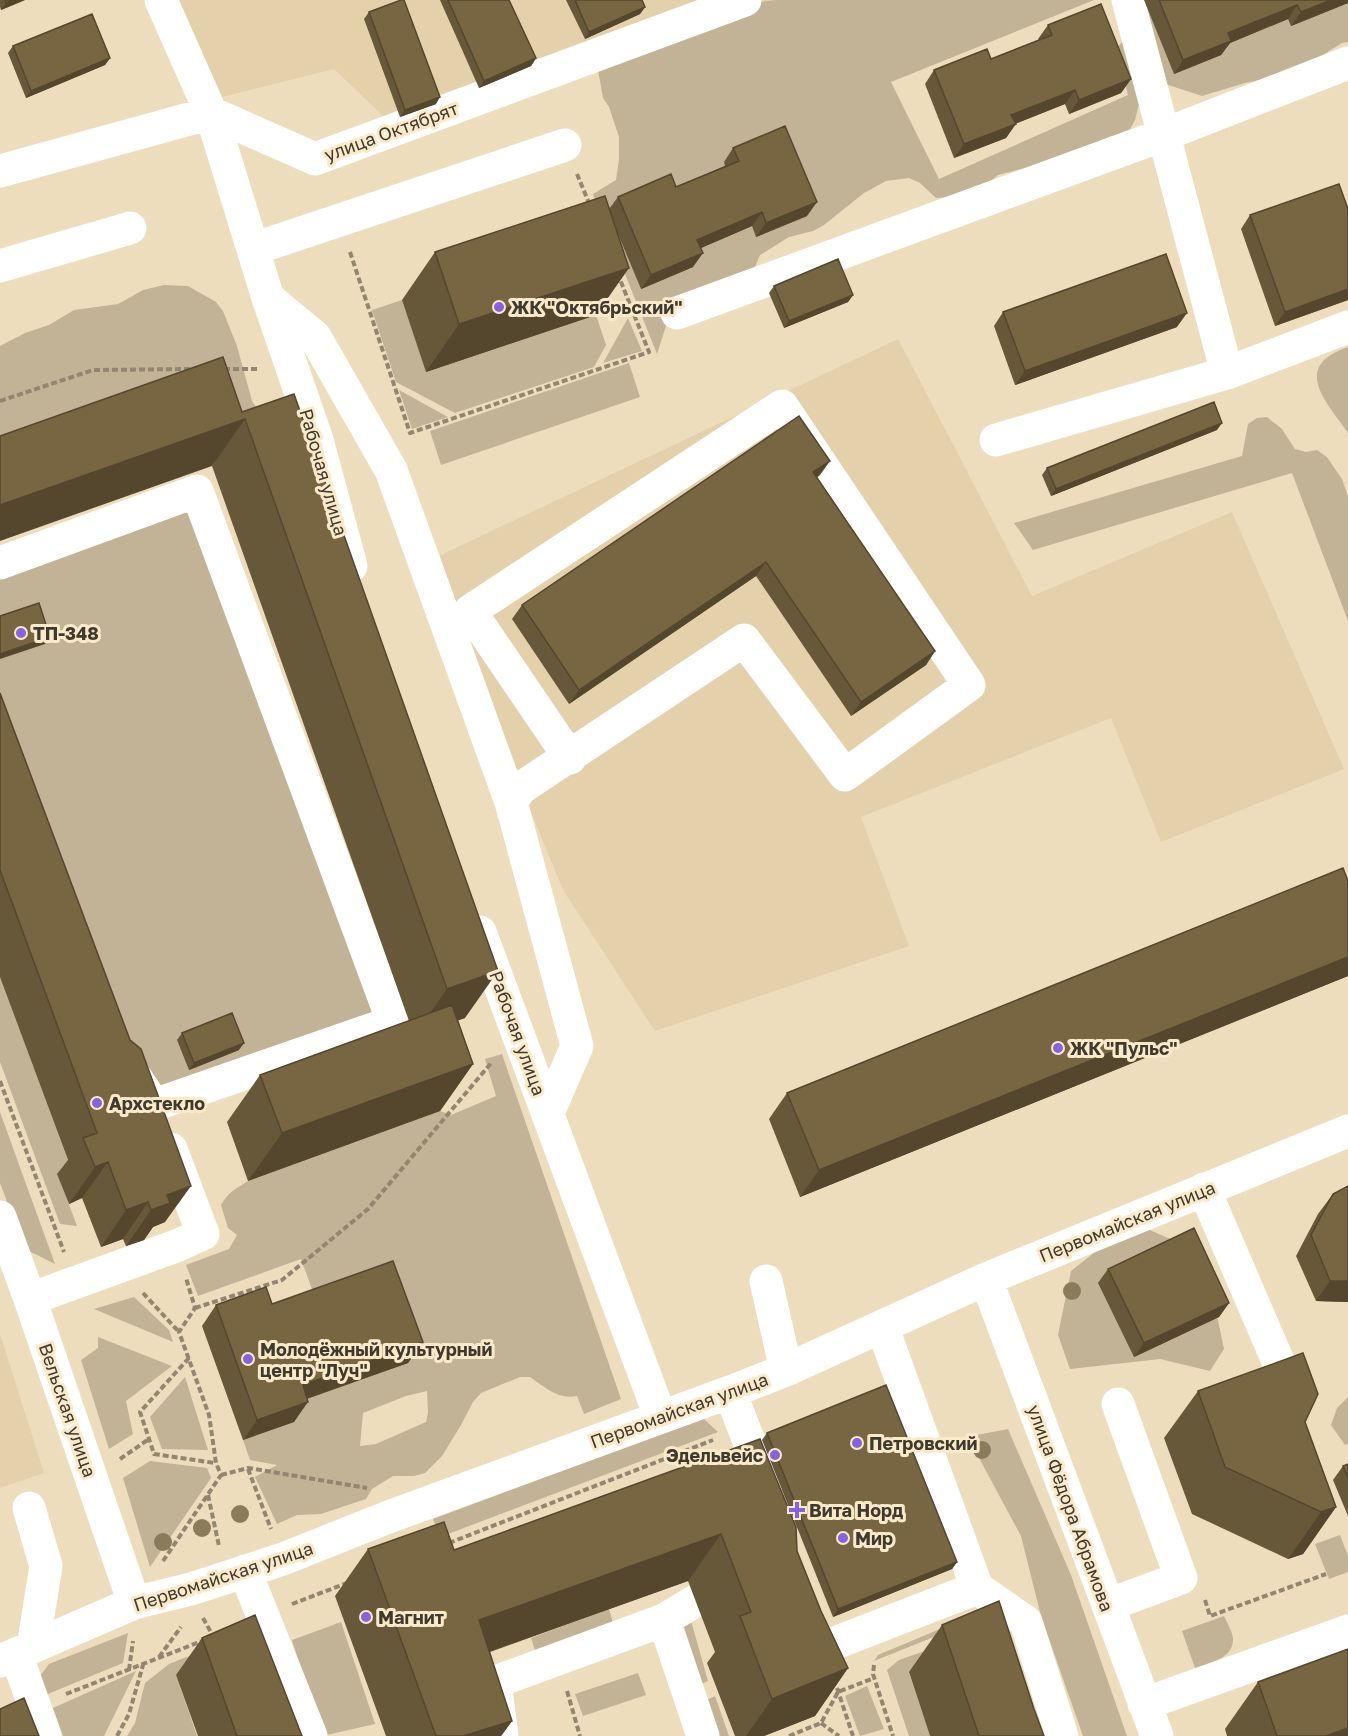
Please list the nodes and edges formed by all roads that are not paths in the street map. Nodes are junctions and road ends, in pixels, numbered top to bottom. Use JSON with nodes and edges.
{"nodes":[{"id":1,"x":161,"y":0,"type":"edge"},
{"id":2,"x":745,"y":0,"type":"edge"},
{"id":3,"x":1128,"y":0,"type":"edge"},
{"id":4,"x":1348,"y":63,"type":"edge"},
{"id":5,"x":211,"y":112,"type":"junction"},
{"id":6,"x":1163,"y":135,"type":"junction"},
{"id":7,"x":565,"y":145,"type":"road end"},
{"id":8,"x":0,"y":171,"type":"edge"},
{"id":9,"x":130,"y":228,"type":"dead end"},
{"id":10,"x":253,"y":249,"type":"junction"},
{"id":11,"x":0,"y":267,"type":"edge"},
{"id":12,"x":268,"y":298,"type":"junction"},
{"id":13,"x":677,"y":313,"type":"dead end"},
{"id":14,"x":1348,"y":327,"type":"edge"},
{"id":15,"x":1227,"y":373,"type":"junction"},
{"id":16,"x":996,"y":440,"type":"dead end"},
{"id":17,"x":0,"y":563,"type":"edge"},
{"id":18,"x":360,"y":598,"type":"edge"},
{"id":19,"x":570,"y":758,"type":"junction"},
{"id":20,"x":511,"y":802,"type":"junction"},
{"id":21,"x":468,"y":900,"type":"edge"},
{"id":22,"x":115,"y":1047,"type":"edge"},
{"id":23,"x":154,"y":1105,"type":"junction"},
{"id":24,"x":548,"y":1113,"type":"junction"},
{"id":25,"x":1348,"y":1131,"type":"edge"},
{"id":26,"x":1204,"y":1189,"type":"junction"},
{"id":27,"x":0,"y":1217,"type":"edge"},
{"id":28,"x":986,"y":1279,"type":"junction"},
{"id":29,"x":766,"y":1281,"type":"dead end"},
{"id":30,"x":30,"y":1299,"type":"junction"},
{"id":31,"x":882,"y":1326,"type":"junction"},
{"id":32,"x":786,"y":1370,"type":"junction"},
{"id":33,"x":730,"y":1392,"type":"junction"},
{"id":34,"x":1118,"y":1404,"type":"dead end"},
{"id":35,"x":660,"y":1416,"type":"junction"},
{"id":36,"x":1308,"y":1431,"type":"edge"},
{"id":37,"x":29,"y":1508,"type":"dead end"},
{"id":38,"x":777,"y":1516,"type":"edge"},
{"id":39,"x":759,"y":1562,"type":"edge"},
{"id":40,"x":235,"y":1575,"type":"junction"},
{"id":41,"x":976,"y":1588,"type":"junction"},
{"id":42,"x":802,"y":1594,"type":"edge"},
{"id":43,"x":134,"y":1603,"type":"junction"},
{"id":44,"x":1108,"y":1605,"type":"junction"},
{"id":45,"x":664,"y":1620,"type":"junction"},
{"id":46,"x":1348,"y":1631,"type":"edge"},
{"id":47,"x":16,"y":1654,"type":"edge"},
{"id":48,"x":1144,"y":1704,"type":"junction"},
{"id":49,"x":40,"y":1721,"type":"edge"},
{"id":50,"x":311,"y":1736,"type":"edge"},
{"id":51,"x":502,"y":1736,"type":"edge"},
{"id":52,"x":703,"y":1736,"type":"edge"},
{"id":53,"x":1062,"y":1736,"type":"edge"},
{"id":54,"x":1157,"y":1736,"type":"edge"}],
"edges":[{"from":1,"to":5,"type":"street","name":"Рабочая улица"},
{"from":2,"to":5,"type":"street","name":"улица Октябрят"},
{"from":3,"to":6,"type":"street"},
{"from":4,"to":6,"type":"street"},
{"from":5,"to":8,"type":"street"},
{"from":5,"to":10,"type":"street","name":"Рабочая улица"},
{"from":6,"to":13,"type":"street"},
{"from":6,"to":15,"type":"street"},
{"from":7,"to":10,"type":"street"},
{"from":9,"to":11,"type":"street"},
{"from":10,"to":12,"type":"street","name":"Рабочая улица"},
{"from":12,"to":18,"type":"street","name":"Рабочая улица"},
{"from":12,"to":20,"type":"street"},
{"from":14,"to":15,"type":"street"},
{"from":15,"to":16,"type":"street"},
{"from":17,"to":23,"type":"street"},
{"from":19,"to":19,"type":"street"},
{"from":19,"to":20,"type":"street"},
{"from":20,"to":24,"type":"street"},
{"from":21,"to":24,"type":"street","name":"Рабочая улица"},
{"from":22,"to":23,"type":"street"},
{"from":23,"to":30,"type":"street"},
{"from":24,"to":35,"type":"street","name":"Рабочая улица"},
{"from":25,"to":26,"type":"street","name":"Первомайская улица"},
{"from":26,"to":28,"type":"street","name":"Первомайская улица"},
{"from":26,"to":36,"type":"street"},
{"from":27,"to":30,"type":"street","name":"Вельская улица"},
{"from":28,"to":31,"type":"street","name":"Первомайская улица"},
{"from":28,"to":44,"type":"street","name":"улица Фёдора Абрамова"},
{"from":29,"to":32,"type":"street"},
{"from":30,"to":43,"type":"street","name":"Вельская улица"},
{"from":31,"to":32,"type":"street","name":"Первомайская улица"},
{"from":31,"to":41,"type":"street"},
{"from":32,"to":33,"type":"street","name":"Первомайская улица"},
{"from":33,"to":35,"type":"street","name":"Первомайская улица"},
{"from":33,"to":38,"type":"street"},
{"from":34,"to":44,"type":"street"},
{"from":35,"to":40,"type":"street","name":"Первомайская улица"},
{"from":37,"to":47,"type":"street"},
{"from":39,"to":45,"type":"street"},
{"from":40,"to":43,"type":"street","name":"Первомайская улица"},
{"from":40,"to":50,"type":"street"},
{"from":41,"to":42,"type":"street"},
{"from":41,"to":53,"type":"street"},
{"from":43,"to":47,"type":"street","name":"Первомайская улица"},
{"from":44,"to":48,"type":"street","name":"улица Фёдора Абрамова"},
{"from":45,"to":51,"type":"street"},
{"from":45,"to":52,"type":"street"},
{"from":46,"to":48,"type":"street"},
{"from":47,"to":49,"type":"street"},
{"from":48,"to":54,"type":"street","name":"улица Фёдора Абрамова"}]}
